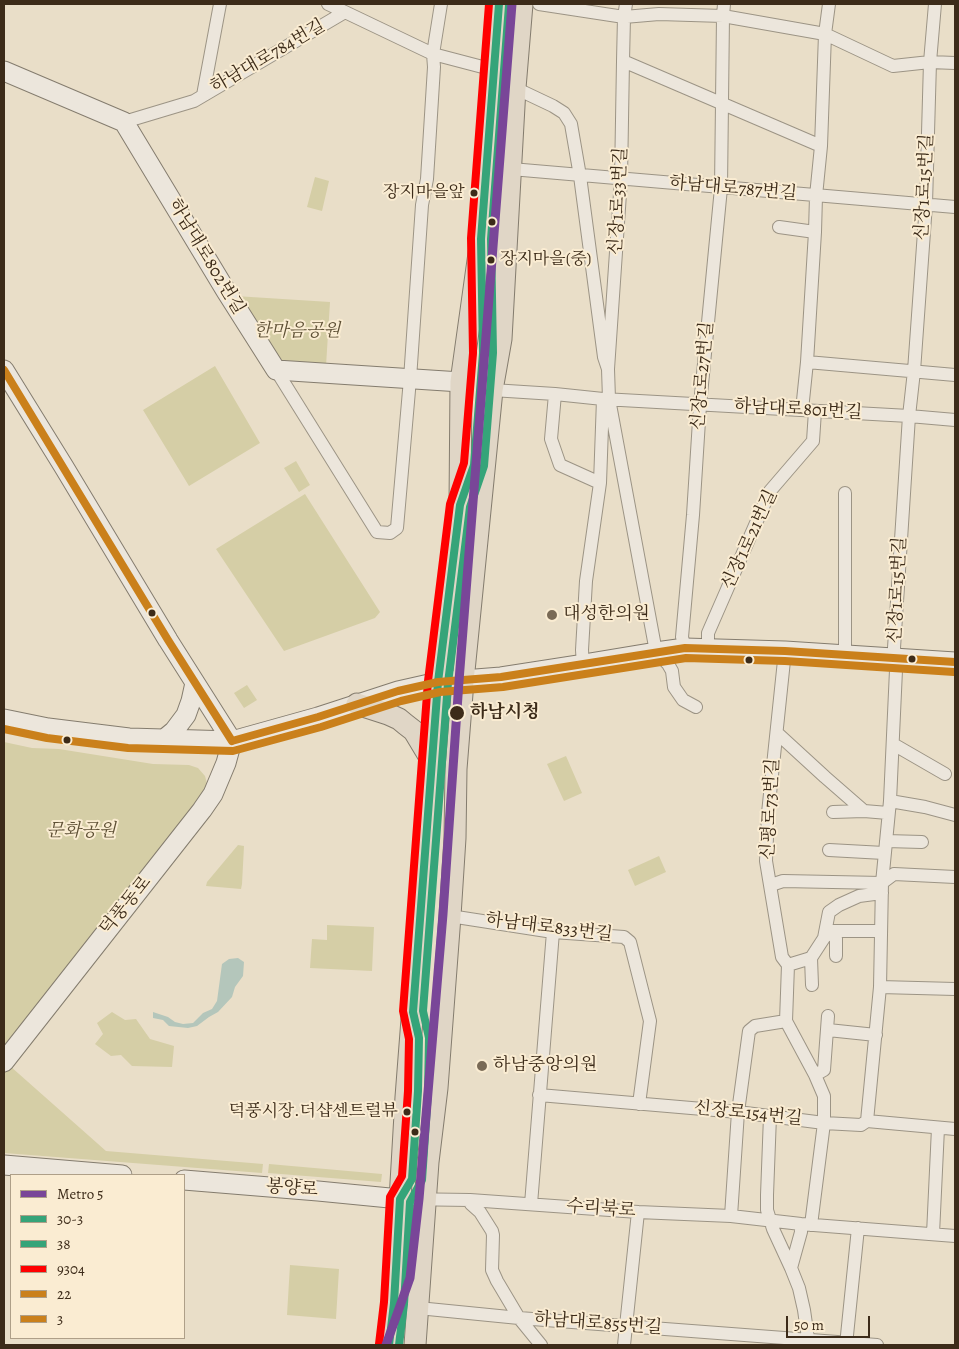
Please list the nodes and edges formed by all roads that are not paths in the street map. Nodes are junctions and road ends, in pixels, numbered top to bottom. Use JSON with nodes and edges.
{"nodes":[{"id":1,"x":220,"y":4,"type":"edge"},
{"id":2,"x":328,"y":4,"type":"edge"},
{"id":3,"x":441,"y":4,"type":"edge"},
{"id":4,"x":500,"y":4,"type":"edge"},
{"id":5,"x":522,"y":4,"type":"edge"},
{"id":6,"x":539,"y":4,"type":"edge"},
{"id":7,"x":626,"y":4,"type":"edge"},
{"id":8,"x":829,"y":4,"type":"edge"},
{"id":9,"x":935,"y":4,"type":"edge"},
{"id":10,"x":723,"y":10,"type":"edge"},
{"id":11,"x":345,"y":12,"type":"junction"},
{"id":12,"x":624,"y":17,"type":"junction"},
{"id":13,"x":825,"y":34,"type":"junction"},
{"id":14,"x":433,"y":54,"type":"junction"},
{"id":15,"x":623,"y":61,"type":"junction"},
{"id":16,"x":930,"y":62,"type":"junction"},
{"id":17,"x":955,"y":63,"type":"edge"},
{"id":18,"x":4,"y":70,"type":"edge"},
{"id":19,"x":494,"y":70,"type":"junction"},
{"id":20,"x":515,"y":88,"type":"junction"},
{"id":21,"x":203,"y":95,"type":"junction"},
{"id":22,"x":722,"y":104,"type":"junction"},
{"id":23,"x":124,"y":122,"type":"junction"},
{"id":24,"x":821,"y":146,"type":"junction"},
{"id":25,"x":511,"y":169,"type":"junction"},
{"id":26,"x":580,"y":176,"type":"junction"},
{"id":27,"x":621,"y":179,"type":"junction"},
{"id":28,"x":720,"y":188,"type":"junction"},
{"id":29,"x":816,"y":196,"type":"junction"},
{"id":30,"x":926,"y":204,"type":"junction"},
{"id":31,"x":955,"y":207,"type":"edge"},
{"id":32,"x":779,"y":227,"type":"dead end"},
{"id":33,"x":815,"y":232,"type":"junction"},
{"id":34,"x":807,"y":362,"type":"junction"},
{"id":35,"x":608,"y":369,"type":"junction"},
{"id":36,"x":4,"y":370,"type":"edge"},
{"id":37,"x":276,"y":370,"type":"junction"},
{"id":38,"x":914,"y":371,"type":"junction"},
{"id":39,"x":955,"y":375,"type":"edge"},
{"id":40,"x":410,"y":379,"type":"junction"},
{"id":41,"x":461,"y":382,"type":"junction"},
{"id":42,"x":492,"y":390,"type":"junction"},
{"id":43,"x":555,"y":394,"type":"junction"},
{"id":44,"x":606,"y":399,"type":"junction"},
{"id":45,"x":700,"y":405,"type":"junction"},
{"id":46,"x":802,"y":410,"type":"junction"},
{"id":47,"x":815,"y":411,"type":"junction"},
{"id":48,"x":909,"y":416,"type":"junction"},
{"id":49,"x":955,"y":420,"type":"edge"},
{"id":50,"x":600,"y":483,"type":"junction"},
{"id":51,"x":845,"y":493,"type":"dead end"},
{"id":52,"x":685,"y":648,"type":"junction"},
{"id":53,"x":708,"y":649,"type":"junction"},
{"id":54,"x":785,"y":651,"type":"junction"},
{"id":55,"x":656,"y":652,"type":"junction"},
{"id":56,"x":845,"y":656,"type":"junction"},
{"id":57,"x":896,"y":659,"type":"junction"},
{"id":58,"x":955,"y":662,"type":"edge"},
{"id":59,"x":584,"y":665,"type":"junction"},
{"id":60,"x":463,"y":681,"type":"junction"},
{"id":61,"x":195,"y":682,"type":"junction"},
{"id":62,"x":438,"y":682,"type":"junction"},
{"id":63,"x":357,"y":704,"type":"junction"},
{"id":64,"x":696,"y":707,"type":"dead end"},
{"id":65,"x":4,"y":719,"type":"edge"},
{"id":66,"x":777,"y":733,"type":"junction"},
{"id":67,"x":163,"y":740,"type":"junction"},
{"id":68,"x":232,"y":741,"type":"junction"},
{"id":69,"x":893,"y":744,"type":"junction"},
{"id":70,"x":432,"y":761,"type":"junction"},
{"id":71,"x":945,"y":774,"type":"dead end"},
{"id":72,"x":889,"y":807,"type":"junction"},
{"id":73,"x":864,"y":811,"type":"junction"},
{"id":74,"x":833,"y":812,"type":"dead end"},
{"id":75,"x":955,"y":815,"type":"edge"},
{"id":76,"x":922,"y":842,"type":"dead end"},
{"id":77,"x":885,"y":847,"type":"junction"},
{"id":78,"x":829,"y":850,"type":"dead end"},
{"id":79,"x":955,"y":877,"type":"edge"},
{"id":80,"x":771,"y":885,"type":"junction"},
{"id":81,"x":882,"y":888,"type":"junction"},
{"id":82,"x":450,"y":916,"type":"junction"},
{"id":83,"x":826,"y":931,"type":"junction"},
{"id":84,"x":880,"y":931,"type":"junction"},
{"id":85,"x":553,"y":932,"type":"junction"},
{"id":86,"x":836,"y":956,"type":"dead end"},
{"id":87,"x":811,"y":958,"type":"junction"},
{"id":88,"x":788,"y":965,"type":"junction"},
{"id":89,"x":812,"y":985,"type":"dead end"},
{"id":90,"x":880,"y":987,"type":"junction"},
{"id":91,"x":955,"y":989,"type":"edge"},
{"id":92,"x":828,"y":1016,"type":"dead end"},
{"id":93,"x":786,"y":1021,"type":"junction"},
{"id":94,"x":828,"y":1030,"type":"junction"},
{"id":95,"x":876,"y":1035,"type":"junction"},
{"id":96,"x":4,"y":1062,"type":"edge"},
{"id":97,"x":814,"y":1075,"type":"junction"},
{"id":98,"x":539,"y":1096,"type":"junction"},
{"id":99,"x":639,"y":1104,"type":"junction"},
{"id":100,"x":738,"y":1112,"type":"junction"},
{"id":101,"x":770,"y":1116,"type":"junction"},
{"id":102,"x":867,"y":1121,"type":"junction"},
{"id":103,"x":824,"y":1123,"type":"junction"},
{"id":104,"x":938,"y":1128,"type":"junction"},
{"id":105,"x":955,"y":1129,"type":"edge"},
{"id":106,"x":4,"y":1166,"type":"edge"},
{"id":107,"x":109,"y":1174,"type":"edge"},
{"id":108,"x":185,"y":1180,"type":"edge"},
{"id":109,"x":400,"y":1199,"type":"junction"},
{"id":110,"x":425,"y":1199,"type":"junction"},
{"id":111,"x":470,"y":1200,"type":"junction"},
{"id":112,"x":531,"y":1204,"type":"junction"},
{"id":113,"x":638,"y":1212,"type":"junction"},
{"id":114,"x":731,"y":1216,"type":"junction"},
{"id":115,"x":771,"y":1220,"type":"junction"},
{"id":116,"x":806,"y":1225,"type":"junction"},
{"id":117,"x":858,"y":1228,"type":"junction"},
{"id":118,"x":933,"y":1234,"type":"junction"},
{"id":119,"x":955,"y":1236,"type":"edge"},
{"id":120,"x":791,"y":1268,"type":"junction"},
{"id":121,"x":418,"y":1308,"type":"junction"},
{"id":122,"x":519,"y":1318,"type":"junction"},
{"id":123,"x":626,"y":1326,"type":"junction"},
{"id":124,"x":754,"y":1340,"type":"edge"},
{"id":125,"x":809,"y":1342,"type":"edge"},
{"id":126,"x":846,"y":1344,"type":"edge"},
{"id":127,"x":390,"y":1345,"type":"edge"},
{"id":128,"x":415,"y":1345,"type":"edge"},
{"id":129,"x":541,"y":1345,"type":"edge"},
{"id":130,"x":624,"y":1345,"type":"edge"},
{"id":131,"x":877,"y":1345,"type":"edge"}],
"edges":[{"from":1,"to":21,"type":"street"},
{"from":2,"to":11,"type":"street"},
{"from":3,"to":14,"type":"street"},
{"from":4,"to":19,"type":"main road"},
{"from":5,"to":20,"type":"main road"},
{"from":6,"to":12,"type":"street"},
{"from":7,"to":12,"type":"street","name":"신장1로33번길"},
{"from":8,"to":13,"type":"street"},
{"from":9,"to":16,"type":"street","name":"신장1로15번길"},
{"from":10,"to":12,"type":"street"},
{"from":10,"to":13,"type":"street"},
{"from":10,"to":22,"type":"street","name":"신장1로27번길"},
{"from":11,"to":14,"type":"street","name":"하남대로784번길"},
{"from":11,"to":21,"type":"street","name":"하남대로784번길"},
{"from":12,"to":15,"type":"street","name":"신장1로33번길"},
{"from":13,"to":16,"type":"street"},
{"from":13,"to":24,"type":"street"},
{"from":14,"to":19,"type":"street","name":"하남대로784번길"},
{"from":14,"to":40,"type":"street"},
{"from":15,"to":22,"type":"street"},
{"from":15,"to":27,"type":"street","name":"신장1로33번길"},
{"from":16,"to":17,"type":"street"},
{"from":16,"to":30,"type":"street","name":"신장1로15번길"},
{"from":18,"to":23,"type":"street"},
{"from":19,"to":20,"type":"street"},
{"from":19,"to":41,"type":"main road"},
{"from":20,"to":25,"type":"main road"},
{"from":20,"to":26,"type":"street"},
{"from":21,"to":23,"type":"street","name":"하남대로784번길"},
{"from":22,"to":24,"type":"street"},
{"from":22,"to":28,"type":"street","name":"신장1로27번길"},
{"from":23,"to":37,"type":"street","name":"하남대로802번길"},
{"from":24,"to":29,"type":"street"},
{"from":25,"to":26,"type":"street","name":"하남대로787번길"},
{"from":25,"to":42,"type":"main road"},
{"from":26,"to":27,"type":"street","name":"하남대로787번길"},
{"from":26,"to":35,"type":"street"},
{"from":27,"to":28,"type":"street","name":"하남대로787번길"},
{"from":27,"to":35,"type":"street","name":"신장1로33번길"},
{"from":28,"to":29,"type":"street","name":"하남대로787번길"},
{"from":28,"to":45,"type":"street","name":"신장1로27번길"},
{"from":29,"to":30,"type":"street","name":"하남대로787번길"},
{"from":29,"to":33,"type":"street"},
{"from":30,"to":31,"type":"street","name":"하남대로787번길"},
{"from":30,"to":38,"type":"street","name":"신장1로15번길"},
{"from":32,"to":33,"type":"street"},
{"from":33,"to":34,"type":"street"},
{"from":34,"to":38,"type":"street"},
{"from":34,"to":46,"type":"street"},
{"from":35,"to":44,"type":"street","name":"신장1로33번길"},
{"from":36,"to":61,"type":"street"},
{"from":37,"to":40,"type":"street"},
{"from":37,"to":40,"type":"street"},
{"from":38,"to":39,"type":"street"},
{"from":38,"to":48,"type":"street","name":"신장1로15번길"},
{"from":40,"to":41,"type":"street"},
{"from":41,"to":62,"type":"main road"},
{"from":42,"to":43,"type":"street","name":"하남대로801번길"},
{"from":42,"to":60,"type":"main road"},
{"from":43,"to":44,"type":"street","name":"하남대로801번길"},
{"from":43,"to":50,"type":"street"},
{"from":44,"to":45,"type":"street","name":"하남대로801번길"},
{"from":44,"to":50,"type":"street","name":"신장1로33번길"},
{"from":44,"to":55,"type":"street"},
{"from":45,"to":46,"type":"street","name":"하남대로801번길"},
{"from":45,"to":52,"type":"street","name":"신장1로27번길"},
{"from":46,"to":47,"type":"street","name":"하남대로801번길"},
{"from":47,"to":48,"type":"street","name":"하남대로801번길"},
{"from":47,"to":53,"type":"street","name":"신장1로21번길"},
{"from":48,"to":49,"type":"street","name":"하남대로801번길"},
{"from":48,"to":57,"type":"street","name":"신장1로15번길"},
{"from":50,"to":59,"type":"street","name":"신장1로33번길"},
{"from":51,"to":56,"type":"street"},
{"from":52,"to":53,"type":"street"},
{"from":52,"to":55,"type":"street"},
{"from":53,"to":54,"type":"street"},
{"from":54,"to":56,"type":"street"},
{"from":54,"to":66,"type":"street","name":"신평로73번길"},
{"from":55,"to":59,"type":"street"},
{"from":55,"to":64,"type":"street"},
{"from":56,"to":57,"type":"street"},
{"from":57,"to":58,"type":"street"},
{"from":57,"to":69,"type":"street","name":"신장1로15번길"},
{"from":59,"to":60,"type":"street"},
{"from":60,"to":62,"type":"street"},
{"from":60,"to":82,"type":"main road"},
{"from":61,"to":67,"type":"street"},
{"from":61,"to":68,"type":"street"},
{"from":62,"to":63,"type":"street"},
{"from":62,"to":70,"type":"main road"},
{"from":63,"to":68,"type":"street"},
{"from":63,"to":70,"type":"main road"},
{"from":65,"to":67,"type":"street"},
{"from":66,"to":73,"type":"street"},
{"from":66,"to":80,"type":"street","name":"신평로73번길"},
{"from":67,"to":68,"type":"street"},
{"from":68,"to":96,"type":"street","name":"덕풍동로"},
{"from":69,"to":71,"type":"street"},
{"from":69,"to":72,"type":"street","name":"신장1로15번길"},
{"from":70,"to":109,"type":"main road"},
{"from":72,"to":73,"type":"street"},
{"from":72,"to":75,"type":"street"},
{"from":72,"to":77,"type":"street","name":"신장1로15번길"},
{"from":73,"to":74,"type":"street"},
{"from":76,"to":77,"type":"street"},
{"from":77,"to":78,"type":"street"},
{"from":77,"to":81,"type":"street","name":"신장1로15번길"},
{"from":79,"to":81,"type":"street"},
{"from":80,"to":81,"type":"street"},
{"from":80,"to":88,"type":"street","name":"신평로73번길"},
{"from":81,"to":83,"type":"street"},
{"from":81,"to":84,"type":"street","name":"신장1로15번길"},
{"from":82,"to":85,"type":"street","name":"하남대로833번길"},
{"from":82,"to":110,"type":"main road"},
{"from":83,"to":84,"type":"street"},
{"from":83,"to":86,"type":"street"},
{"from":83,"to":87,"type":"street"},
{"from":84,"to":90,"type":"street","name":"신장1로15번길"},
{"from":85,"to":98,"type":"street"},
{"from":85,"to":99,"type":"street","name":"하남대로833번길"},
{"from":87,"to":88,"type":"street"},
{"from":87,"to":89,"type":"street"},
{"from":88,"to":93,"type":"street","name":"신평로73번길"},
{"from":90,"to":91,"type":"street"},
{"from":90,"to":95,"type":"street","name":"신장1로15번길"},
{"from":92,"to":94,"type":"street"},
{"from":93,"to":97,"type":"street"},
{"from":93,"to":100,"type":"street"},
{"from":94,"to":95,"type":"street"},
{"from":94,"to":97,"type":"street"},
{"from":95,"to":102,"type":"street","name":"신장1로15번길"},
{"from":97,"to":103,"type":"street"},
{"from":98,"to":99,"type":"street","name":"신장로154번길"},
{"from":98,"to":112,"type":"street"},
{"from":99,"to":100,"type":"street","name":"신장로154번길"},
{"from":100,"to":101,"type":"street","name":"신장로154번길"},
{"from":100,"to":114,"type":"street"},
{"from":101,"to":103,"type":"street","name":"신장로154번길"},
{"from":101,"to":115,"type":"street"},
{"from":102,"to":103,"type":"street","name":"신장로154번길"},
{"from":102,"to":104,"type":"street","name":"신장로154번길"},
{"from":103,"to":116,"type":"street"},
{"from":104,"to":105,"type":"street","name":"신장로154번길"},
{"from":104,"to":118,"type":"street"},
{"from":106,"to":107,"type":"street"},
{"from":108,"to":109,"type":"street","name":"봉양로"},
{"from":109,"to":110,"type":"street","name":"수리북로"},
{"from":109,"to":127,"type":"main road"},
{"from":110,"to":111,"type":"street","name":"수리북로"},
{"from":110,"to":121,"type":"main road"},
{"from":111,"to":112,"type":"street","name":"수리북로"},
{"from":111,"to":122,"type":"street"},
{"from":112,"to":113,"type":"street","name":"수리북로"},
{"from":113,"to":114,"type":"street","name":"수리북로"},
{"from":113,"to":123,"type":"street"},
{"from":114,"to":115,"type":"street","name":"수리북로"},
{"from":115,"to":116,"type":"street","name":"수리북로"},
{"from":115,"to":120,"type":"street"},
{"from":116,"to":117,"type":"street","name":"수리북로"},
{"from":116,"to":120,"type":"street"},
{"from":117,"to":118,"type":"street","name":"수리북로"},
{"from":117,"to":126,"type":"street"},
{"from":118,"to":119,"type":"street","name":"수리북로"},
{"from":120,"to":125,"type":"street"},
{"from":121,"to":122,"type":"street","name":"하남대로855번길"},
{"from":121,"to":128,"type":"main road"},
{"from":122,"to":123,"type":"street","name":"하남대로855번길"},
{"from":122,"to":129,"type":"street"},
{"from":123,"to":124,"type":"street","name":"하남대로855번길"},
{"from":123,"to":130,"type":"street"},
{"from":124,"to":125,"type":"street","name":"하남대로855번길"},
{"from":125,"to":126,"type":"street","name":"하남대로855번길"},
{"from":126,"to":131,"type":"street","name":"하남대로855번길"}]}
